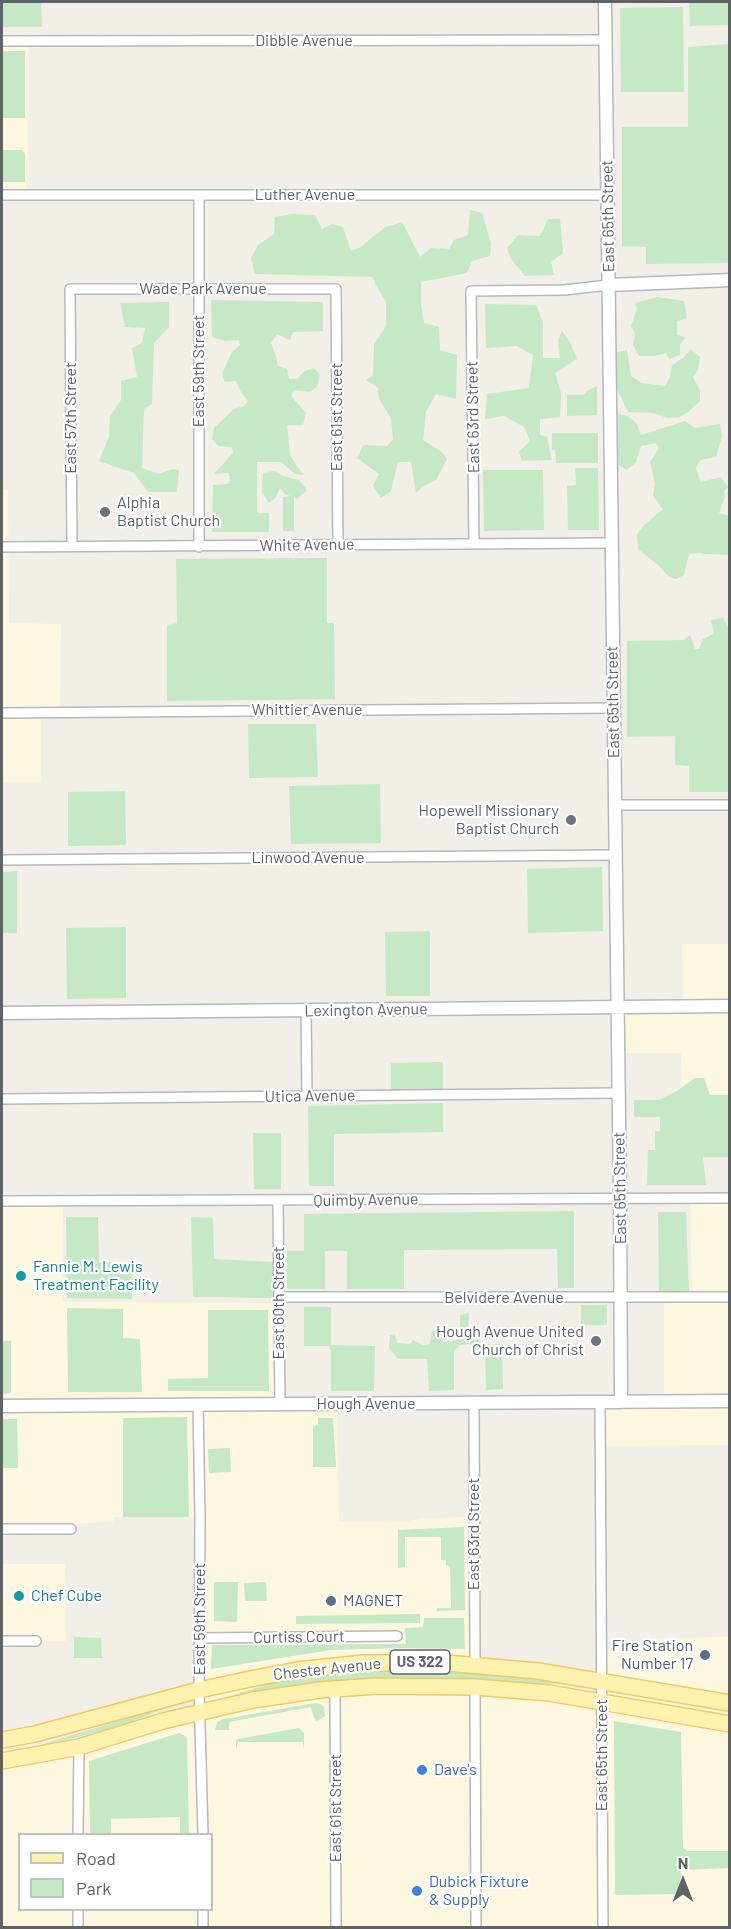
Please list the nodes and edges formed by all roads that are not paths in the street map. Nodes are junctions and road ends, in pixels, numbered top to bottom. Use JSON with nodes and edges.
{"nodes":[{"id":1,"x":605,"y":2,"type":"edge"},
{"id":2,"x":606,"y":40,"type":"junction"},
{"id":3,"x":2,"y":41,"type":"edge"},
{"id":4,"x":2,"y":195,"type":"edge"},
{"id":5,"x":199,"y":195,"type":"junction"},
{"id":6,"x":608,"y":195,"type":"junction"},
{"id":7,"x":729,"y":280,"type":"edge"},
{"id":8,"x":609,"y":285,"type":"junction"},
{"id":9,"x":199,"y":289,"type":"junction"},
{"id":10,"x":70,"y":290,"type":"joint"},
{"id":11,"x":336,"y":290,"type":"joint"},
{"id":12,"x":474,"y":543,"type":"junction"},
{"id":13,"x":612,"y":543,"type":"junction"},
{"id":14,"x":338,"y":545,"type":"junction"},
{"id":15,"x":72,"y":546,"type":"junction"},
{"id":16,"x":2,"y":547,"type":"edge"},
{"id":17,"x":199,"y":547,"type":"junction"},
{"id":18,"x":613,"y":708,"type":"junction"},
{"id":19,"x":2,"y":713,"type":"edge"},
{"id":20,"x":615,"y":805,"type":"junction"},
{"id":21,"x":729,"y":805,"type":"edge"},
{"id":22,"x":615,"y":855,"type":"junction"},
{"id":23,"x":2,"y":860,"type":"edge"},
{"id":24,"x":729,"y":1006,"type":"edge"},
{"id":25,"x":617,"y":1007,"type":"junction"},
{"id":26,"x":306,"y":1011,"type":"junction"},
{"id":27,"x":2,"y":1013,"type":"edge"},
{"id":28,"x":618,"y":1093,"type":"junction"},
{"id":29,"x":307,"y":1096,"type":"junction"},
{"id":30,"x":2,"y":1099,"type":"edge"},
{"id":31,"x":620,"y":1197,"type":"junction"},
{"id":32,"x":729,"y":1198,"type":"edge"},
{"id":33,"x":2,"y":1201,"type":"edge"},
{"id":34,"x":278,"y":1201,"type":"junction"},
{"id":35,"x":279,"y":1297,"type":"junction"},
{"id":36,"x":729,"y":1297,"type":"edge"},
{"id":37,"x":621,"y":1298,"type":"junction"},
{"id":38,"x":729,"y":1401,"type":"edge"},
{"id":39,"x":600,"y":1402,"type":"junction"},
{"id":40,"x":621,"y":1402,"type":"junction"},
{"id":41,"x":198,"y":1404,"type":"junction"},
{"id":42,"x":474,"y":1404,"type":"junction"},
{"id":43,"x":280,"y":1405,"type":"junction"},
{"id":44,"x":2,"y":1406,"type":"edge"},
{"id":45,"x":2,"y":1528,"type":"edge"},
{"id":46,"x":70,"y":1529,"type":"dead end"},
{"id":47,"x":397,"y":1636,"type":"dead end"},
{"id":48,"x":200,"y":1638,"type":"junction"},
{"id":49,"x":2,"y":1641,"type":"edge"},
{"id":50,"x":36,"y":1641,"type":"dead end"},
{"id":51,"x":475,"y":1664,"type":"junction"},
{"id":52,"x":602,"y":1681,"type":"junction"},
{"id":53,"x":476,"y":1687,"type":"junction"},
{"id":54,"x":335,"y":1688,"type":"junction"},
{"id":55,"x":199,"y":1690,"type":"junction"},
{"id":56,"x":603,"y":1703,"type":"junction"},
{"id":57,"x":729,"y":1703,"type":"edge"},
{"id":58,"x":200,"y":1712,"type":"junction"},
{"id":59,"x":729,"y":1724,"type":"edge"},
{"id":60,"x":2,"y":1740,"type":"edge"},
{"id":61,"x":79,"y":1747,"type":"junction"},
{"id":62,"x":2,"y":1761,"type":"edge"},
{"id":63,"x":78,"y":1833,"type":"edge"},
{"id":64,"x":203,"y":1833,"type":"edge"},
{"id":65,"x":78,"y":1911,"type":"edge"},
{"id":66,"x":203,"y":1911,"type":"edge"},
{"id":67,"x":78,"y":1928,"type":"edge"},
{"id":68,"x":203,"y":1928,"type":"edge"},
{"id":69,"x":336,"y":1928,"type":"edge"},
{"id":70,"x":476,"y":1928,"type":"edge"},
{"id":71,"x":603,"y":1928,"type":"edge"}],
"edges":[{"from":1,"to":2,"type":"street","name":"East 65th Street"},
{"from":2,"to":3,"type":"street","name":"Dibble Avenue"},
{"from":2,"to":6,"type":"street","name":"East 65th Street"},
{"from":4,"to":5,"type":"street","name":"Luther Avenue"},
{"from":5,"to":6,"type":"street","name":"Luther Avenue"},
{"from":5,"to":9,"type":"street","name":"East 59th Street"},
{"from":6,"to":8,"type":"street","name":"East 65th Street"},
{"from":7,"to":8,"type":"street"},
{"from":8,"to":12,"type":"street","name":"East 63rd Street"},
{"from":8,"to":13,"type":"street","name":"East 65th Street"},
{"from":9,"to":10,"type":"street","name":"Wade Park Avenue"},
{"from":9,"to":11,"type":"street","name":"Wade Park Avenue"},
{"from":9,"to":17,"type":"street","name":"East 59th Street"},
{"from":10,"to":15,"type":"street","name":"East 57th Street"},
{"from":11,"to":14,"type":"street","name":"East 61st Street"},
{"from":12,"to":13,"type":"street","name":"White Avenue"},
{"from":12,"to":14,"type":"street","name":"White Avenue"},
{"from":13,"to":18,"type":"street","name":"East 65th Street"},
{"from":14,"to":17,"type":"street","name":"White Avenue"},
{"from":15,"to":16,"type":"street","name":"White Avenue"},
{"from":15,"to":17,"type":"street","name":"White Avenue"},
{"from":18,"to":19,"type":"street","name":"Whittier Avenue"},
{"from":18,"to":20,"type":"street","name":"East 65th Street"},
{"from":20,"to":21,"type":"street"},
{"from":20,"to":22,"type":"street","name":"East 65th Street"},
{"from":22,"to":23,"type":"street","name":"Linwood Avenue"},
{"from":22,"to":25,"type":"street","name":"East 65th Street"},
{"from":24,"to":25,"type":"street","name":"Lexington Avenue"},
{"from":25,"to":26,"type":"street","name":"Lexington Avenue"},
{"from":25,"to":28,"type":"street","name":"East 65th Street"},
{"from":26,"to":27,"type":"street","name":"Lexington Avenue"},
{"from":26,"to":29,"type":"street"},
{"from":28,"to":29,"type":"street","name":"Utica Avenue"},
{"from":28,"to":31,"type":"street","name":"East 65th Street"},
{"from":29,"to":30,"type":"street","name":"Utica Avenue"},
{"from":31,"to":32,"type":"street","name":"Quimby Avenue"},
{"from":31,"to":34,"type":"street","name":"Quimby Avenue"},
{"from":31,"to":37,"type":"street","name":"East 65th Street"},
{"from":33,"to":34,"type":"street","name":"Quimby Avenue"},
{"from":34,"to":35,"type":"street","name":"East 60th Street"},
{"from":35,"to":37,"type":"street","name":"Belvidere Avenue"},
{"from":35,"to":43,"type":"street","name":"East 60th Street"},
{"from":36,"to":37,"type":"street","name":"Belvidere Avenue"},
{"from":37,"to":40,"type":"street","name":"East 65th Street"},
{"from":38,"to":40,"type":"street","name":"Hough Avenue"},
{"from":39,"to":40,"type":"street","name":"Hough Avenue"},
{"from":39,"to":42,"type":"street","name":"Hough Avenue"},
{"from":39,"to":52,"type":"street","name":"East 65th Street"},
{"from":41,"to":43,"type":"street","name":"Hough Avenue"},
{"from":41,"to":44,"type":"street","name":"Hough Avenue"},
{"from":41,"to":48,"type":"street","name":"East 59th Street"},
{"from":42,"to":43,"type":"street","name":"Hough Avenue"},
{"from":42,"to":51,"type":"street","name":"East 63rd Street"},
{"from":45,"to":46,"type":"street"},
{"from":47,"to":48,"type":"street","name":"Curtiss Court"},
{"from":48,"to":55,"type":"street","name":"East 59th Street"},
{"from":49,"to":50,"type":"street"},
{"from":51,"to":52,"type":"main road","name":"Chester Avenue","number":"US 322"},
{"from":51,"to":55,"type":"main road","name":"Chester Avenue","number":"US 322"},
{"from":52,"to":56,"type":"street","name":"East 65th Street"},
{"from":52,"to":57,"type":"main road","name":"Chester Avenue","number":"US 322"},
{"from":53,"to":54,"type":"main road","name":"Chester Avenue","number":"US 322"},
{"from":53,"to":56,"type":"main road","name":"Chester Avenue","number":"US 322"},
{"from":53,"to":70,"type":"street"},
{"from":54,"to":58,"type":"main road","name":"Chester Avenue","number":"US 322"},
{"from":54,"to":69,"type":"street","name":"East 61st Street"},
{"from":55,"to":58,"type":"street","name":"East 59th Street"},
{"from":55,"to":60,"type":"main road","name":"Chester Avenue","number":"US 322"},
{"from":56,"to":59,"type":"main road","name":"Chester Avenue","number":"US 322"},
{"from":56,"to":71,"type":"street","name":"East 65th Street"},
{"from":58,"to":61,"type":"main road","name":"Chester Avenue","number":"US 322"},
{"from":58,"to":64,"type":"street","name":"East 59th Street"},
{"from":61,"to":62,"type":"main road","name":"Chester Avenue","number":"US 322"},
{"from":61,"to":63,"type":"street"},
{"from":65,"to":67,"type":"street"},
{"from":66,"to":68,"type":"street"}]}
